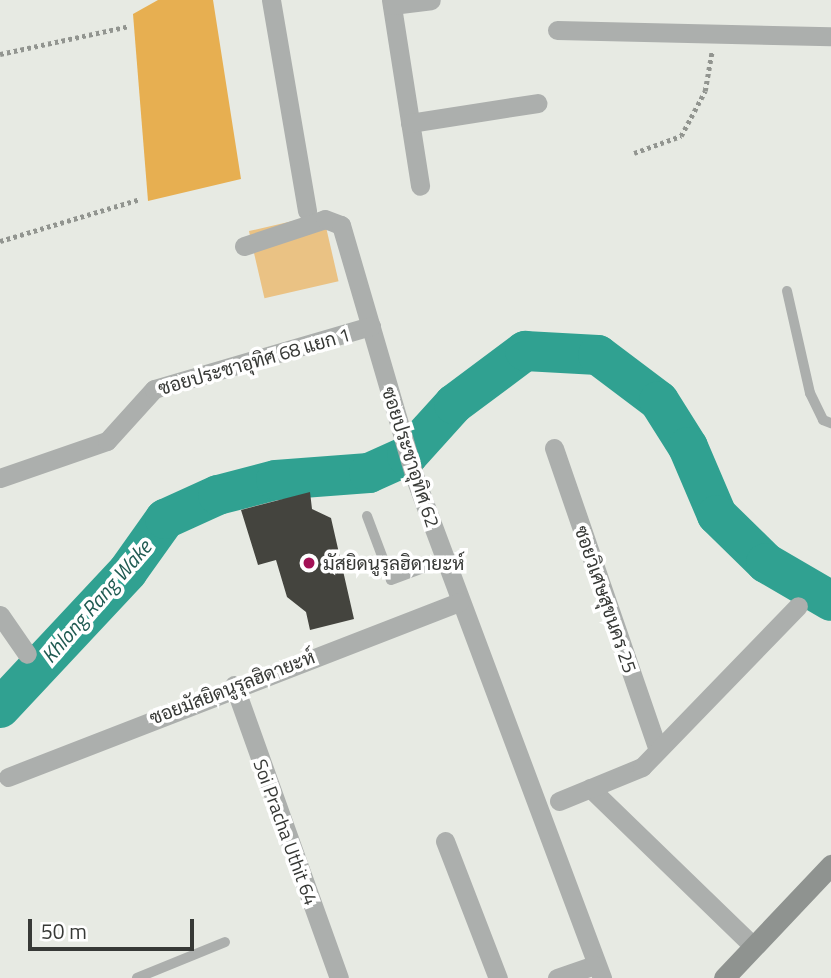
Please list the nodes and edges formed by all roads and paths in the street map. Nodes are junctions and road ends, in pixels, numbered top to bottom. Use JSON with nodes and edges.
{"nodes":[{"id":1,"x":271,"y":0,"type":"edge"},
{"id":2,"x":430,"y":0,"type":"edge"},
{"id":3,"x":391,"y":3,"type":"edge"},
{"id":4,"x":129,"y":26,"type":"dead end"},
{"id":5,"x":557,"y":30,"type":"dead end"},
{"id":6,"x":714,"y":34,"type":"junction"},
{"id":7,"x":831,"y":36,"type":"edge"},
{"id":8,"x":0,"y":54,"type":"edge"},
{"id":9,"x":537,"y":103,"type":"dead end"},
{"id":10,"x":410,"y":123,"type":"junction"},
{"id":11,"x":634,"y":153,"type":"dead end"},
{"id":12,"x":420,"y":186,"type":"dead end"},
{"id":13,"x":140,"y":200,"type":"dead end"},
{"id":14,"x":307,"y":211,"type":"dead end"},
{"id":15,"x":0,"y":241,"type":"edge"},
{"id":16,"x":244,"y":246,"type":"dead end"},
{"id":17,"x":788,"y":291,"type":"dead end"},
{"id":18,"x":371,"y":326,"type":"junction"},
{"id":19,"x":831,"y":423,"type":"edge"},
{"id":20,"x":554,"y":448,"type":"dead end"},
{"id":21,"x":0,"y":478,"type":"edge"},
{"id":22,"x":367,"y":516,"type":"dead end"},
{"id":23,"x":445,"y":560,"type":"junction"},
{"id":24,"x":458,"y":601,"type":"junction"},
{"id":25,"x":798,"y":606,"type":"dead end"},
{"id":26,"x":0,"y":615,"type":"edge"},
{"id":27,"x":27,"y":654,"type":"dead end"},
{"id":28,"x":234,"y":685,"type":"junction"},
{"id":29,"x":658,"y":750,"type":"junction"},
{"id":30,"x":8,"y":778,"type":"dead end"},
{"id":31,"x":590,"y":788,"type":"junction"},
{"id":32,"x":559,"y":801,"type":"dead end"},
{"id":33,"x":445,"y":841,"type":"dead end"},
{"id":34,"x":831,"y":865,"type":"edge"},
{"id":35,"x":225,"y":942,"type":"dead end"},
{"id":36,"x":754,"y":947,"type":"junction"},
{"id":37,"x":598,"y":971,"type":"edge"},
{"id":38,"x":736,"y":973,"type":"edge"},
{"id":39,"x":137,"y":978,"type":"edge"},
{"id":40,"x":339,"y":978,"type":"edge"},
{"id":41,"x":498,"y":978,"type":"edge"},
{"id":42,"x":557,"y":978,"type":"edge"}],
"edges":[{"from":1,"to":14,"type":"street"},
{"from":2,"to":3,"type":"street"},
{"from":3,"to":10,"type":"street"},
{"from":4,"to":8,"type":"path"},
{"from":5,"to":6,"type":"street"},
{"from":6,"to":7,"type":"street"},
{"from":6,"to":11,"type":"path"},
{"from":9,"to":10,"type":"street"},
{"from":10,"to":12,"type":"street"},
{"from":13,"to":15,"type":"path"},
{"from":16,"to":18,"type":"street","name":"ซอยประชาอุทิศ 62"},
{"from":17,"to":19,"type":"lane"},
{"from":18,"to":21,"type":"street","name":"ซอยประชาอุทิศ 68 แยก 1"},
{"from":18,"to":23,"type":"street","name":"ซอยประชาอุทิศ 62"},
{"from":20,"to":29,"type":"street","name":"ซอยวิเศษสุขนคร 25"},
{"from":22,"to":23,"type":"lane"},
{"from":23,"to":24,"type":"street","name":"ซอยประชาอุทิศ 62"},
{"from":24,"to":28,"type":"street","name":"ซอยมัสยิดนูรุลฮิดายะห์"},
{"from":24,"to":37,"type":"street","name":"ซอยประชาอุทิศ 62"},
{"from":25,"to":29,"type":"street"},
{"from":26,"to":27,"type":"street"},
{"from":28,"to":30,"type":"street","name":"ซอยมัสยิดนูรุลฮิดายะห์"},
{"from":28,"to":40,"type":"street","name":"Soi Pracha Uthit 64"},
{"from":29,"to":31,"type":"street"},
{"from":31,"to":32,"type":"street"},
{"from":31,"to":36,"type":"street"},
{"from":33,"to":41,"type":"street"},
{"from":34,"to":36,"type":"main road"},
{"from":35,"to":39,"type":"lane"},
{"from":36,"to":38,"type":"main road"},
{"from":37,"to":42,"type":"street"}]}
